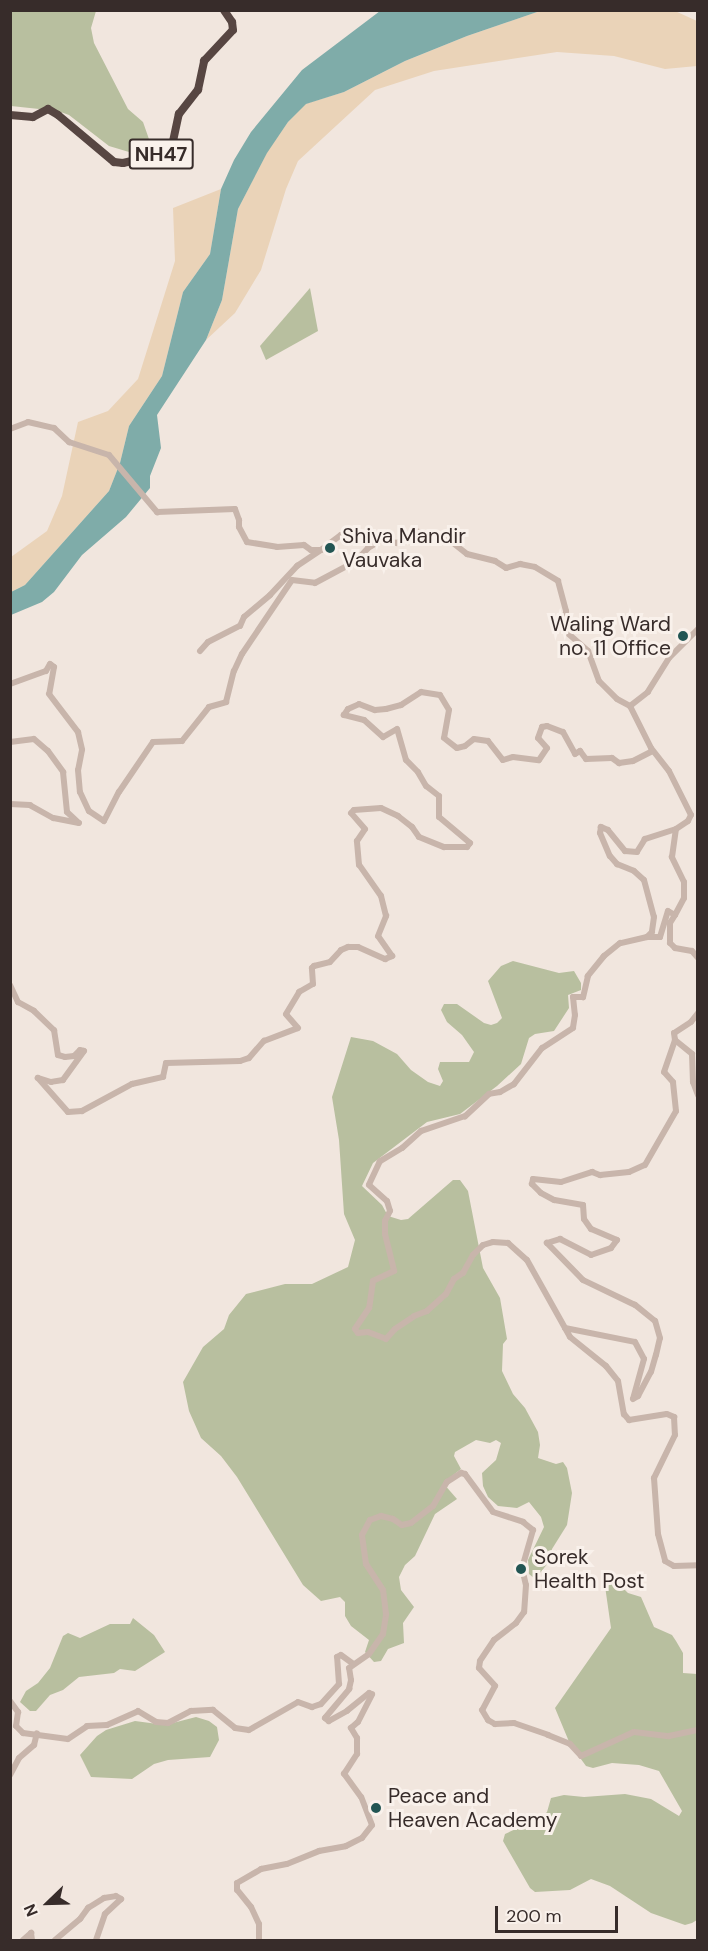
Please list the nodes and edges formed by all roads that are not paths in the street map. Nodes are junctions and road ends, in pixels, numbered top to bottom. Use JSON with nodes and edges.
{"nodes":[{"id":1,"x":224,"y":10,"type":"edge"},
{"id":2,"x":10,"y":115,"type":"edge"},
{"id":3,"x":10,"y":429,"type":"edge"},
{"id":4,"x":371,"y":546,"type":"junction"},
{"id":5,"x":320,"y":550,"type":"junction"},
{"id":6,"x":698,"y":629,"type":"edge"},
{"id":7,"x":200,"y":651,"type":"dead end"},
{"id":8,"x":10,"y":684,"type":"edge"},
{"id":9,"x":630,"y":706,"type":"junction"},
{"id":10,"x":10,"y":741,"type":"edge"},
{"id":11,"x":653,"y":751,"type":"junction"},
{"id":12,"x":10,"y":804,"type":"edge"},
{"id":13,"x":676,"y":829,"type":"junction"},
{"id":14,"x":675,"y":915,"type":"junction"},
{"id":15,"x":647,"y":937,"type":"junction"},
{"id":16,"x":698,"y":958,"type":"edge"},
{"id":17,"x":10,"y":985,"type":"edge"},
{"id":18,"x":698,"y":1013,"type":"edge"},
{"id":19,"x":675,"y":1040,"type":"junction"},
{"id":20,"x":698,"y":1095,"type":"edge"},
{"id":21,"x":564,"y":1328,"type":"junction"},
{"id":22,"x":698,"y":1565,"type":"edge"},
{"id":23,"x":352,"y":1663,"type":"junction"},
{"id":24,"x":10,"y":1701,"type":"edge"},
{"id":25,"x":698,"y":1730,"type":"edge"},
{"id":26,"x":38,"y":1733,"type":"junction"},
{"id":27,"x":10,"y":1775,"type":"edge"},
{"id":28,"x":22,"y":1941,"type":"edge"},
{"id":29,"x":32,"y":1941,"type":"edge"},
{"id":30,"x":55,"y":1941,"type":"edge"},
{"id":31,"x":96,"y":1941,"type":"edge"},
{"id":32,"x":259,"y":1941,"type":"edge"}],
"edges":[{"from":1,"to":2,"type":"highway","number":"NH47"},
{"from":3,"to":5,"type":"street"},
{"from":4,"to":5,"type":"street"},
{"from":4,"to":8,"type":"street"},
{"from":4,"to":9,"type":"street"},
{"from":5,"to":7,"type":"street"},
{"from":6,"to":9,"type":"street"},
{"from":9,"to":11,"type":"street"},
{"from":10,"to":12,"type":"street"},
{"from":11,"to":13,"type":"street"},
{"from":11,"to":17,"type":"street"},
{"from":13,"to":14,"type":"street"},
{"from":13,"to":15,"type":"street"},
{"from":14,"to":15,"type":"street"},
{"from":14,"to":16,"type":"street"},
{"from":15,"to":21,"type":"street"},
{"from":18,"to":19,"type":"street"},
{"from":19,"to":20,"type":"street"},
{"from":19,"to":21,"type":"street"},
{"from":21,"to":22,"type":"street"},
{"from":23,"to":25,"type":"street"},
{"from":23,"to":26,"type":"street"},
{"from":23,"to":32,"type":"street"},
{"from":24,"to":26,"type":"street"},
{"from":26,"to":27,"type":"street"},
{"from":28,"to":29,"type":"street"},
{"from":30,"to":31,"type":"street"}]}
